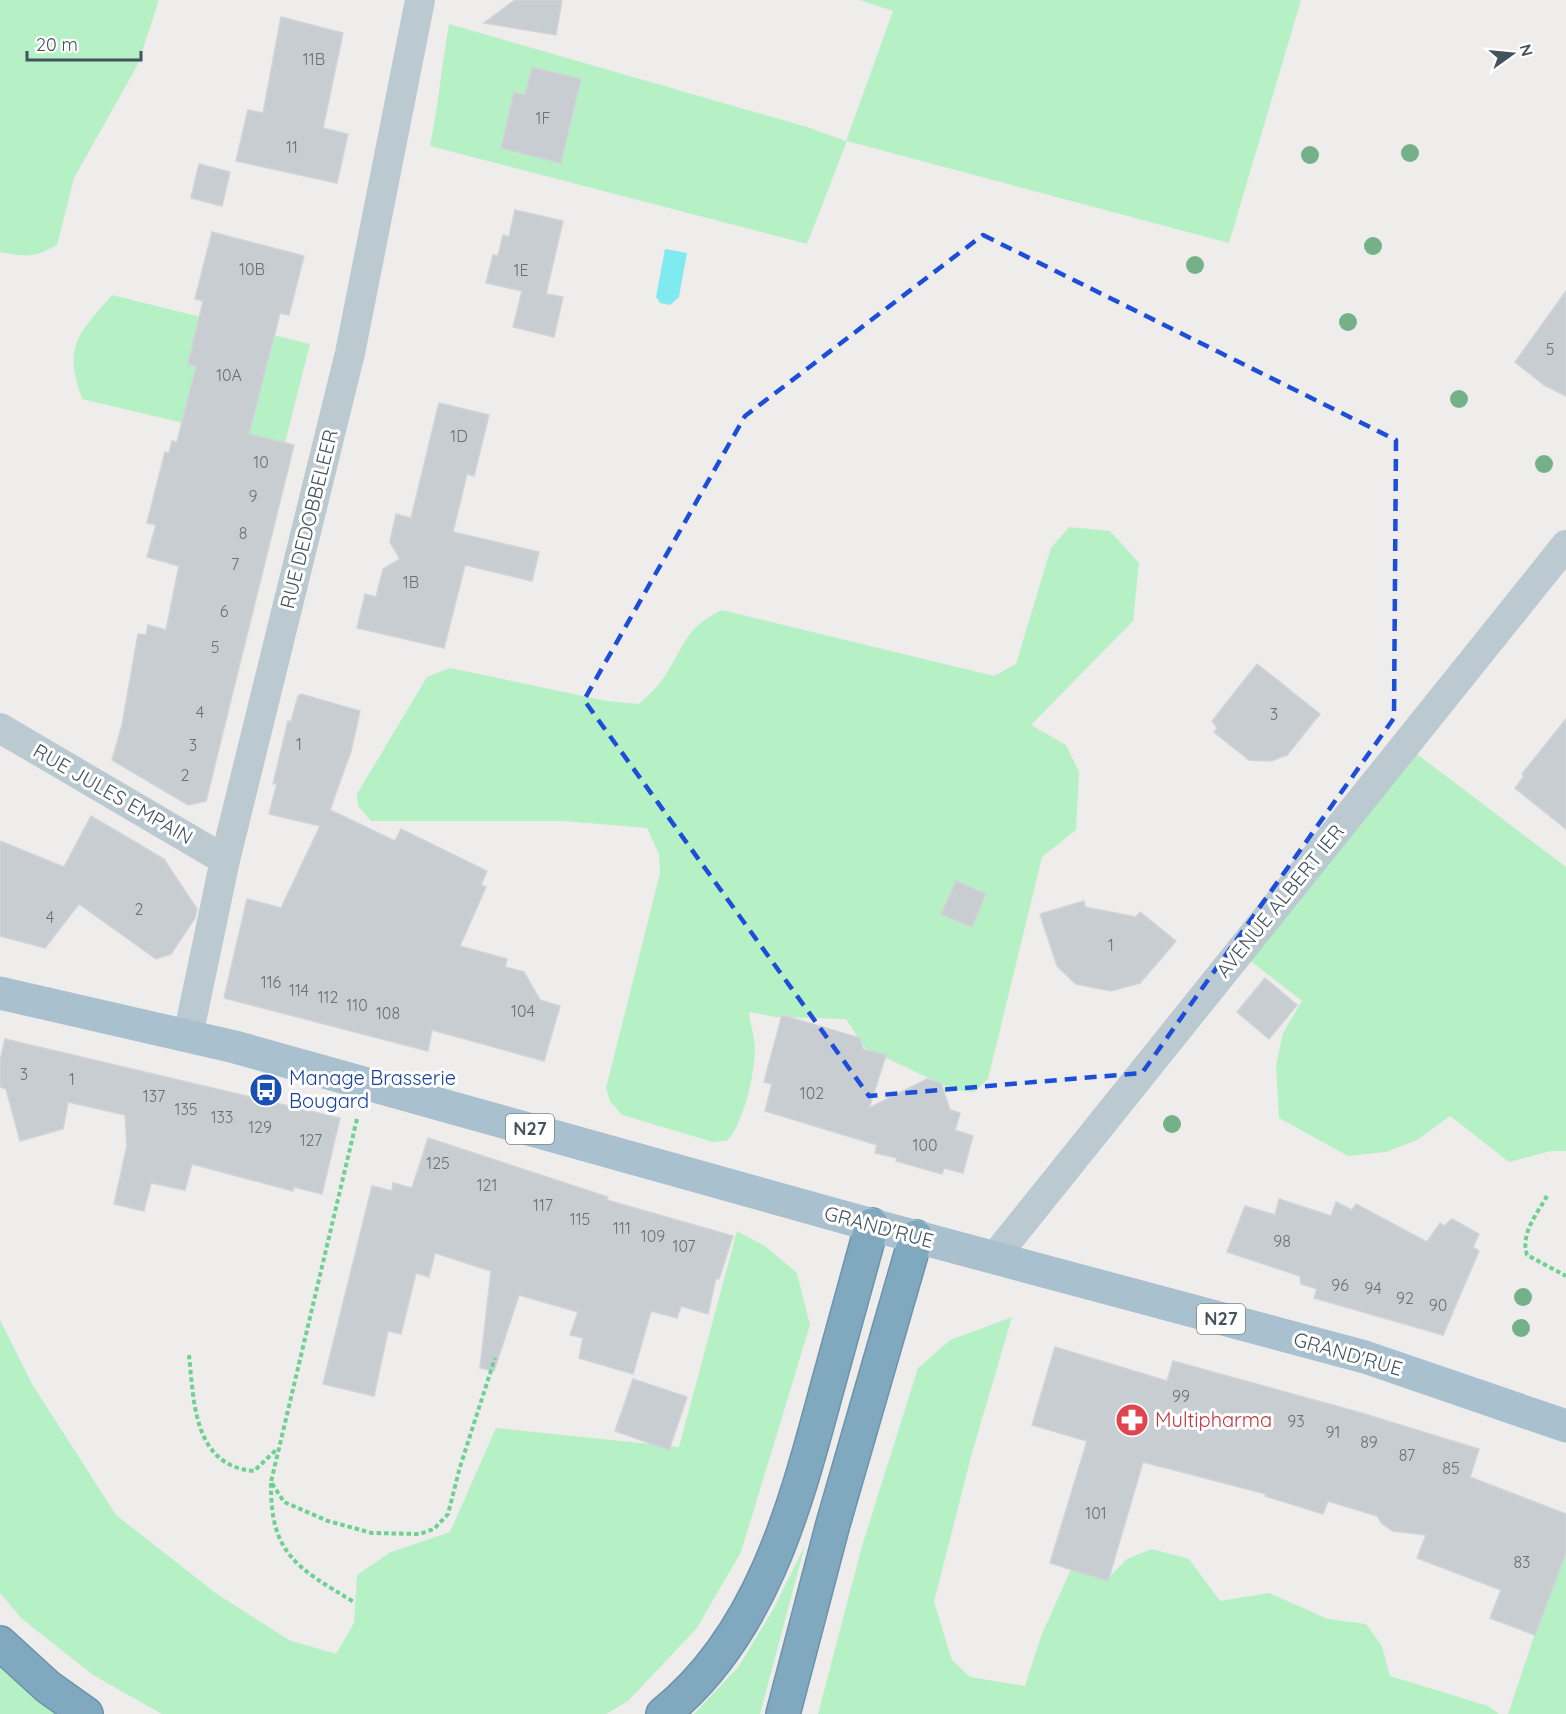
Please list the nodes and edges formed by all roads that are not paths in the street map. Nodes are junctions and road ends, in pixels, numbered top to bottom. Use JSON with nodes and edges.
{"nodes":[{"id":1,"x":420,"y":0,"type":"edge"},
{"id":2,"x":1566,"y":545,"type":"edge"},
{"id":3,"x":0,"y":728,"type":"edge"},
{"id":4,"x":225,"y":860,"type":"junction"},
{"id":5,"x":0,"y":993,"type":"edge"},
{"id":6,"x":189,"y":1036,"type":"junction"},
{"id":7,"x":872,"y":1225,"type":"junction"},
{"id":8,"x":916,"y":1237,"type":"junction"},
{"id":9,"x":994,"y":1258,"type":"junction"},
{"id":10,"x":1566,"y":1426,"type":"edge"},
{"id":11,"x":0,"y":1642,"type":"edge"},
{"id":12,"x":86,"y":1714,"type":"edge"},
{"id":13,"x":663,"y":1714,"type":"edge"},
{"id":14,"x":783,"y":1714,"type":"edge"}],
"edges":[{"from":1,"to":4,"type":"street","name":"RUE DEDOBBELEER"},
{"from":2,"to":9,"type":"street","name":"AVENUE ALBERT IER"},
{"from":3,"to":4,"type":"street","name":"RUE JULES EMPAIN"},
{"from":4,"to":6,"type":"street","name":"RUE DEDOBBELEER"},
{"from":5,"to":6,"type":"main road","number":"N27"},
{"from":6,"to":7,"type":"main road","name":"GRAND'RUE","number":"N27"},
{"from":7,"to":8,"type":"main road","name":"GRAND'RUE","number":"N27"},
{"from":7,"to":13,"type":"highway"},
{"from":8,"to":9,"type":"main road","name":"GRAND'RUE","number":"N27"},
{"from":8,"to":14,"type":"highway"},
{"from":9,"to":10,"type":"main road","name":"GRAND'RUE","number":"N27"},
{"from":11,"to":12,"type":"highway"}]}
